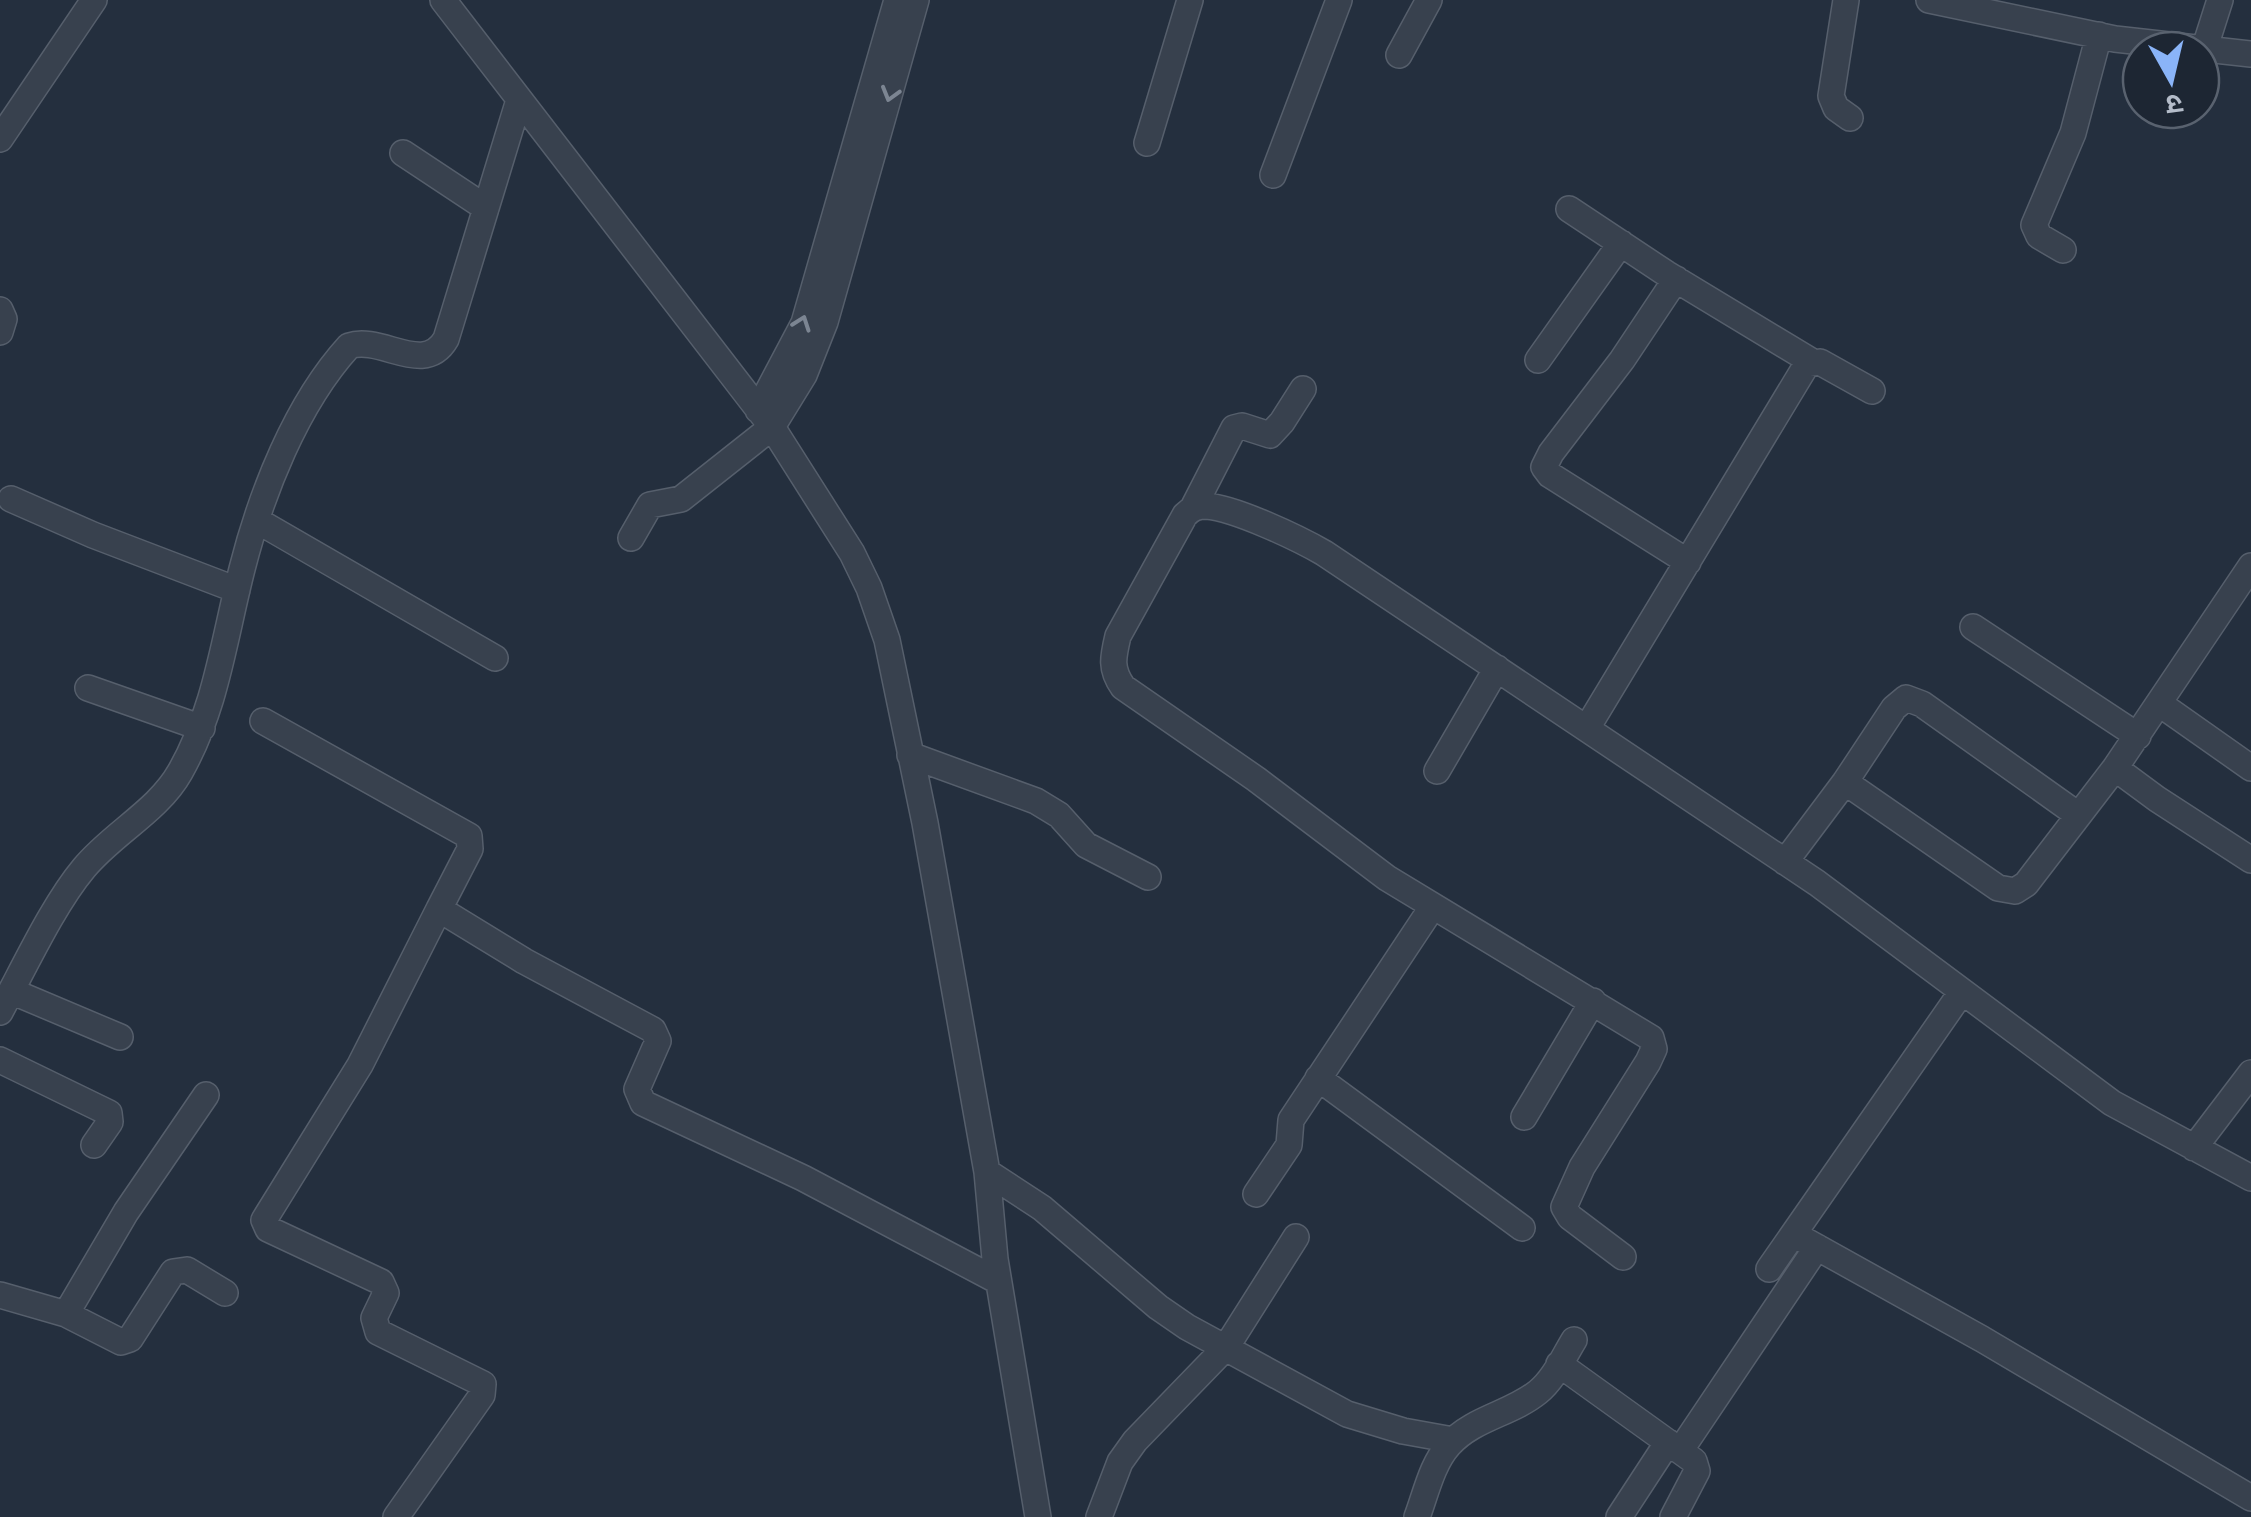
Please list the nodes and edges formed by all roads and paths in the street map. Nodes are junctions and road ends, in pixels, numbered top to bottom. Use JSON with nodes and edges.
{"nodes":[{"id":1,"x":94,"y":0,"type":"edge"},
{"id":2,"x":443,"y":0,"type":"edge"},
{"id":3,"x":897,"y":0,"type":"edge"},
{"id":4,"x":916,"y":0,"type":"edge"},
{"id":5,"x":1190,"y":0,"type":"edge"},
{"id":6,"x":1339,"y":0,"type":"edge"},
{"id":7,"x":1429,"y":0,"type":"edge"},
{"id":8,"x":1846,"y":0,"type":"edge"},
{"id":9,"x":1929,"y":0,"type":"edge"},
{"id":10,"x":2220,"y":0,"type":"edge"},
{"id":11,"x":2210,"y":30,"type":"edge"},
{"id":12,"x":2100,"y":35,"type":"junction"},
{"id":13,"x":2121,"y":38,"type":"edge"},
{"id":14,"x":2221,"y":51,"type":"edge"},
{"id":15,"x":2251,"y":54,"type":"edge"},
{"id":16,"x":1399,"y":55,"type":"dead end"},
{"id":17,"x":520,"y":100,"type":"junction"},
{"id":18,"x":1850,"y":118,"type":"dead end"},
{"id":19,"x":867,"y":137,"type":"junction"},
{"id":20,"x":0,"y":139,"type":"edge"},
{"id":21,"x":1147,"y":143,"type":"dead end"},
{"id":22,"x":403,"y":153,"type":"dead end"},
{"id":23,"x":1273,"y":175,"type":"dead end"},
{"id":24,"x":486,"y":208,"type":"junction"},
{"id":25,"x":1569,"y":209,"type":"dead end"},
{"id":26,"x":1621,"y":243,"type":"junction"},
{"id":27,"x":2063,"y":250,"type":"dead end"},
{"id":28,"x":1676,"y":279,"type":"junction"},
{"id":29,"x":0,"y":310,"type":"edge"},
{"id":30,"x":0,"y":332,"type":"edge"},
{"id":31,"x":1538,"y":360,"type":"dead end"},
{"id":32,"x":1811,"y":361,"type":"junction"},
{"id":33,"x":1303,"y":389,"type":"dead end"},
{"id":34,"x":1872,"y":391,"type":"dead end"},
{"id":35,"x":765,"y":418,"type":"junction"},
{"id":36,"x":12,"y":499,"type":"dead end"},
{"id":37,"x":1193,"y":508,"type":"junction"},
{"id":38,"x":258,"y":521,"type":"junction"},
{"id":39,"x":631,"y":538,"type":"dead end"},
{"id":40,"x":1688,"y":562,"type":"junction"},
{"id":41,"x":2251,"y":566,"type":"edge"},
{"id":42,"x":237,"y":590,"type":"junction"},
{"id":43,"x":1973,"y":627,"type":"dead end"},
{"id":44,"x":495,"y":658,"type":"dead end"},
{"id":45,"x":1497,"y":668,"type":"junction"},
{"id":46,"x":88,"y":688,"type":"dead end"},
{"id":47,"x":2160,"y":704,"type":"junction"},
{"id":48,"x":263,"y":721,"type":"dead end"},
{"id":49,"x":202,"y":728,"type":"junction"},
{"id":50,"x":1587,"y":728,"type":"junction"},
{"id":51,"x":2138,"y":736,"type":"junction"},
{"id":52,"x":910,"y":754,"type":"junction"},
{"id":53,"x":2116,"y":768,"type":"junction"},
{"id":54,"x":2251,"y":768,"type":"edge"},
{"id":55,"x":1437,"y":770,"type":"dead end"},
{"id":56,"x":1846,"y":782,"type":"junction"},
{"id":57,"x":2078,"y":815,"type":"junction"},
{"id":58,"x":2251,"y":860,"type":"edge"},
{"id":59,"x":1786,"y":862,"type":"junction"},
{"id":60,"x":1148,"y":877,"type":"dead end"},
{"id":61,"x":1433,"y":906,"type":"junction"},
{"id":62,"x":440,"y":909,"type":"junction"},
{"id":63,"x":1961,"y":993,"type":"junction"},
{"id":64,"x":6,"y":1001,"type":"edge"},
{"id":65,"x":1593,"y":1001,"type":"junction"},
{"id":66,"x":120,"y":1037,"type":"dead end"},
{"id":67,"x":0,"y":1060,"type":"edge"},
{"id":68,"x":2251,"y":1073,"type":"edge"},
{"id":69,"x":1318,"y":1078,"type":"junction"},
{"id":70,"x":206,"y":1095,"type":"dead end"},
{"id":71,"x":1524,"y":1117,"type":"dead end"},
{"id":72,"x":94,"y":1145,"type":"dead end"},
{"id":73,"x":2194,"y":1148,"type":"junction"},
{"id":74,"x":987,"y":1172,"type":"junction"},
{"id":75,"x":2251,"y":1178,"type":"edge"},
{"id":76,"x":1256,"y":1194,"type":"dead end"},
{"id":77,"x":1522,"y":1228,"type":"dead end"},
{"id":78,"x":1296,"y":1237,"type":"dead end"},
{"id":79,"x":1806,"y":1241,"type":"junction"},
{"id":80,"x":1622,"y":1257,"type":"dead end"},
{"id":81,"x":1769,"y":1269,"type":"dead end"},
{"id":82,"x":998,"y":1281,"type":"junction"},
{"id":83,"x":225,"y":1293,"type":"dead end"},
{"id":84,"x":0,"y":1295,"type":"edge"},
{"id":85,"x":66,"y":1314,"type":"junction"},
{"id":86,"x":1574,"y":1340,"type":"dead end"},
{"id":87,"x":1227,"y":1346,"type":"junction"},
{"id":88,"x":1559,"y":1364,"type":"junction"},
{"id":89,"x":1453,"y":1440,"type":"junction"},
{"id":90,"x":1674,"y":1447,"type":"junction"},
{"id":91,"x":2251,"y":1498,"type":"edge"},
{"id":92,"x":396,"y":1517,"type":"edge"},
{"id":93,"x":1038,"y":1517,"type":"edge"},
{"id":94,"x":1099,"y":1517,"type":"edge"},
{"id":95,"x":1417,"y":1517,"type":"edge"},
{"id":96,"x":1619,"y":1517,"type":"edge"},
{"id":97,"x":1673,"y":1517,"type":"edge"}],
"edges":[{"from":1,"to":20,"type":"street"},
{"from":2,"to":17,"type":"street"},
{"from":3,"to":19,"type":"street"},
{"from":4,"to":19,"type":"street","one_way":true},
{"from":5,"to":21,"type":"street"},
{"from":6,"to":23,"type":"street"},
{"from":7,"to":16,"type":"street"},
{"from":8,"to":18,"type":"street"},
{"from":9,"to":12,"type":"street"},
{"from":10,"to":11,"type":"street"},
{"from":12,"to":13,"type":"street"},
{"from":12,"to":27,"type":"street"},
{"from":14,"to":15,"type":"street"},
{"from":17,"to":24,"type":"street"},
{"from":17,"to":35,"type":"street"},
{"from":19,"to":35,"type":"street"},
{"from":22,"to":24,"type":"street"},
{"from":24,"to":38,"type":"street"},
{"from":25,"to":26,"type":"street"},
{"from":26,"to":28,"type":"street"},
{"from":26,"to":31,"type":"street"},
{"from":28,"to":32,"type":"street"},
{"from":28,"to":40,"type":"street"},
{"from":29,"to":30,"type":"street"},
{"from":32,"to":34,"type":"street"},
{"from":32,"to":40,"type":"street"},
{"from":33,"to":37,"type":"street"},
{"from":35,"to":39,"type":"street"},
{"from":35,"to":52,"type":"street"},
{"from":36,"to":42,"type":"street"},
{"from":37,"to":45,"type":"street"},
{"from":37,"to":61,"type":"street"},
{"from":38,"to":42,"type":"street"},
{"from":38,"to":44,"type":"street"},
{"from":40,"to":50,"type":"street"},
{"from":41,"to":47,"type":"street"},
{"from":42,"to":49,"type":"street"},
{"from":43,"to":51,"type":"street"},
{"from":45,"to":50,"type":"street"},
{"from":45,"to":55,"type":"street"},
{"from":46,"to":49,"type":"street"},
{"from":47,"to":51,"type":"street"},
{"from":47,"to":54,"type":"street"},
{"from":48,"to":62,"type":"street"},
{"from":49,"to":64,"type":"street"},
{"from":50,"to":59,"type":"street"},
{"from":51,"to":53,"type":"street"},
{"from":52,"to":60,"type":"street"},
{"from":52,"to":74,"type":"street"},
{"from":53,"to":57,"type":"street"},
{"from":53,"to":58,"type":"street"},
{"from":56,"to":57,"type":"street"},
{"from":56,"to":57,"type":"street"},
{"from":56,"to":59,"type":"street"},
{"from":59,"to":63,"type":"street"},
{"from":61,"to":65,"type":"street"},
{"from":61,"to":69,"type":"street"},
{"from":62,"to":82,"type":"street"},
{"from":62,"to":92,"type":"street"},
{"from":63,"to":73,"type":"street"},
{"from":63,"to":79,"type":"street"},
{"from":64,"to":66,"type":"street"},
{"from":65,"to":71,"type":"street"},
{"from":65,"to":80,"type":"street"},
{"from":67,"to":72,"type":"street"},
{"from":68,"to":73,"type":"street"},
{"from":69,"to":76,"type":"street"},
{"from":69,"to":77,"type":"street"},
{"from":70,"to":85,"type":"street"},
{"from":73,"to":75,"type":"street"},
{"from":74,"to":82,"type":"street"},
{"from":74,"to":87,"type":"street"},
{"from":78,"to":87,"type":"street"},
{"from":79,"to":81,"type":"street"},
{"from":79,"to":90,"type":"street"},
{"from":79,"to":91,"type":"street"},
{"from":82,"to":93,"type":"street"},
{"from":83,"to":85,"type":"street"},
{"from":84,"to":85,"type":"street"},
{"from":86,"to":88,"type":"street"},
{"from":87,"to":89,"type":"street"},
{"from":87,"to":94,"type":"street"},
{"from":88,"to":89,"type":"street"},
{"from":88,"to":90,"type":"street"},
{"from":89,"to":95,"type":"street"},
{"from":90,"to":96,"type":"street"},
{"from":90,"to":97,"type":"street"}]}
